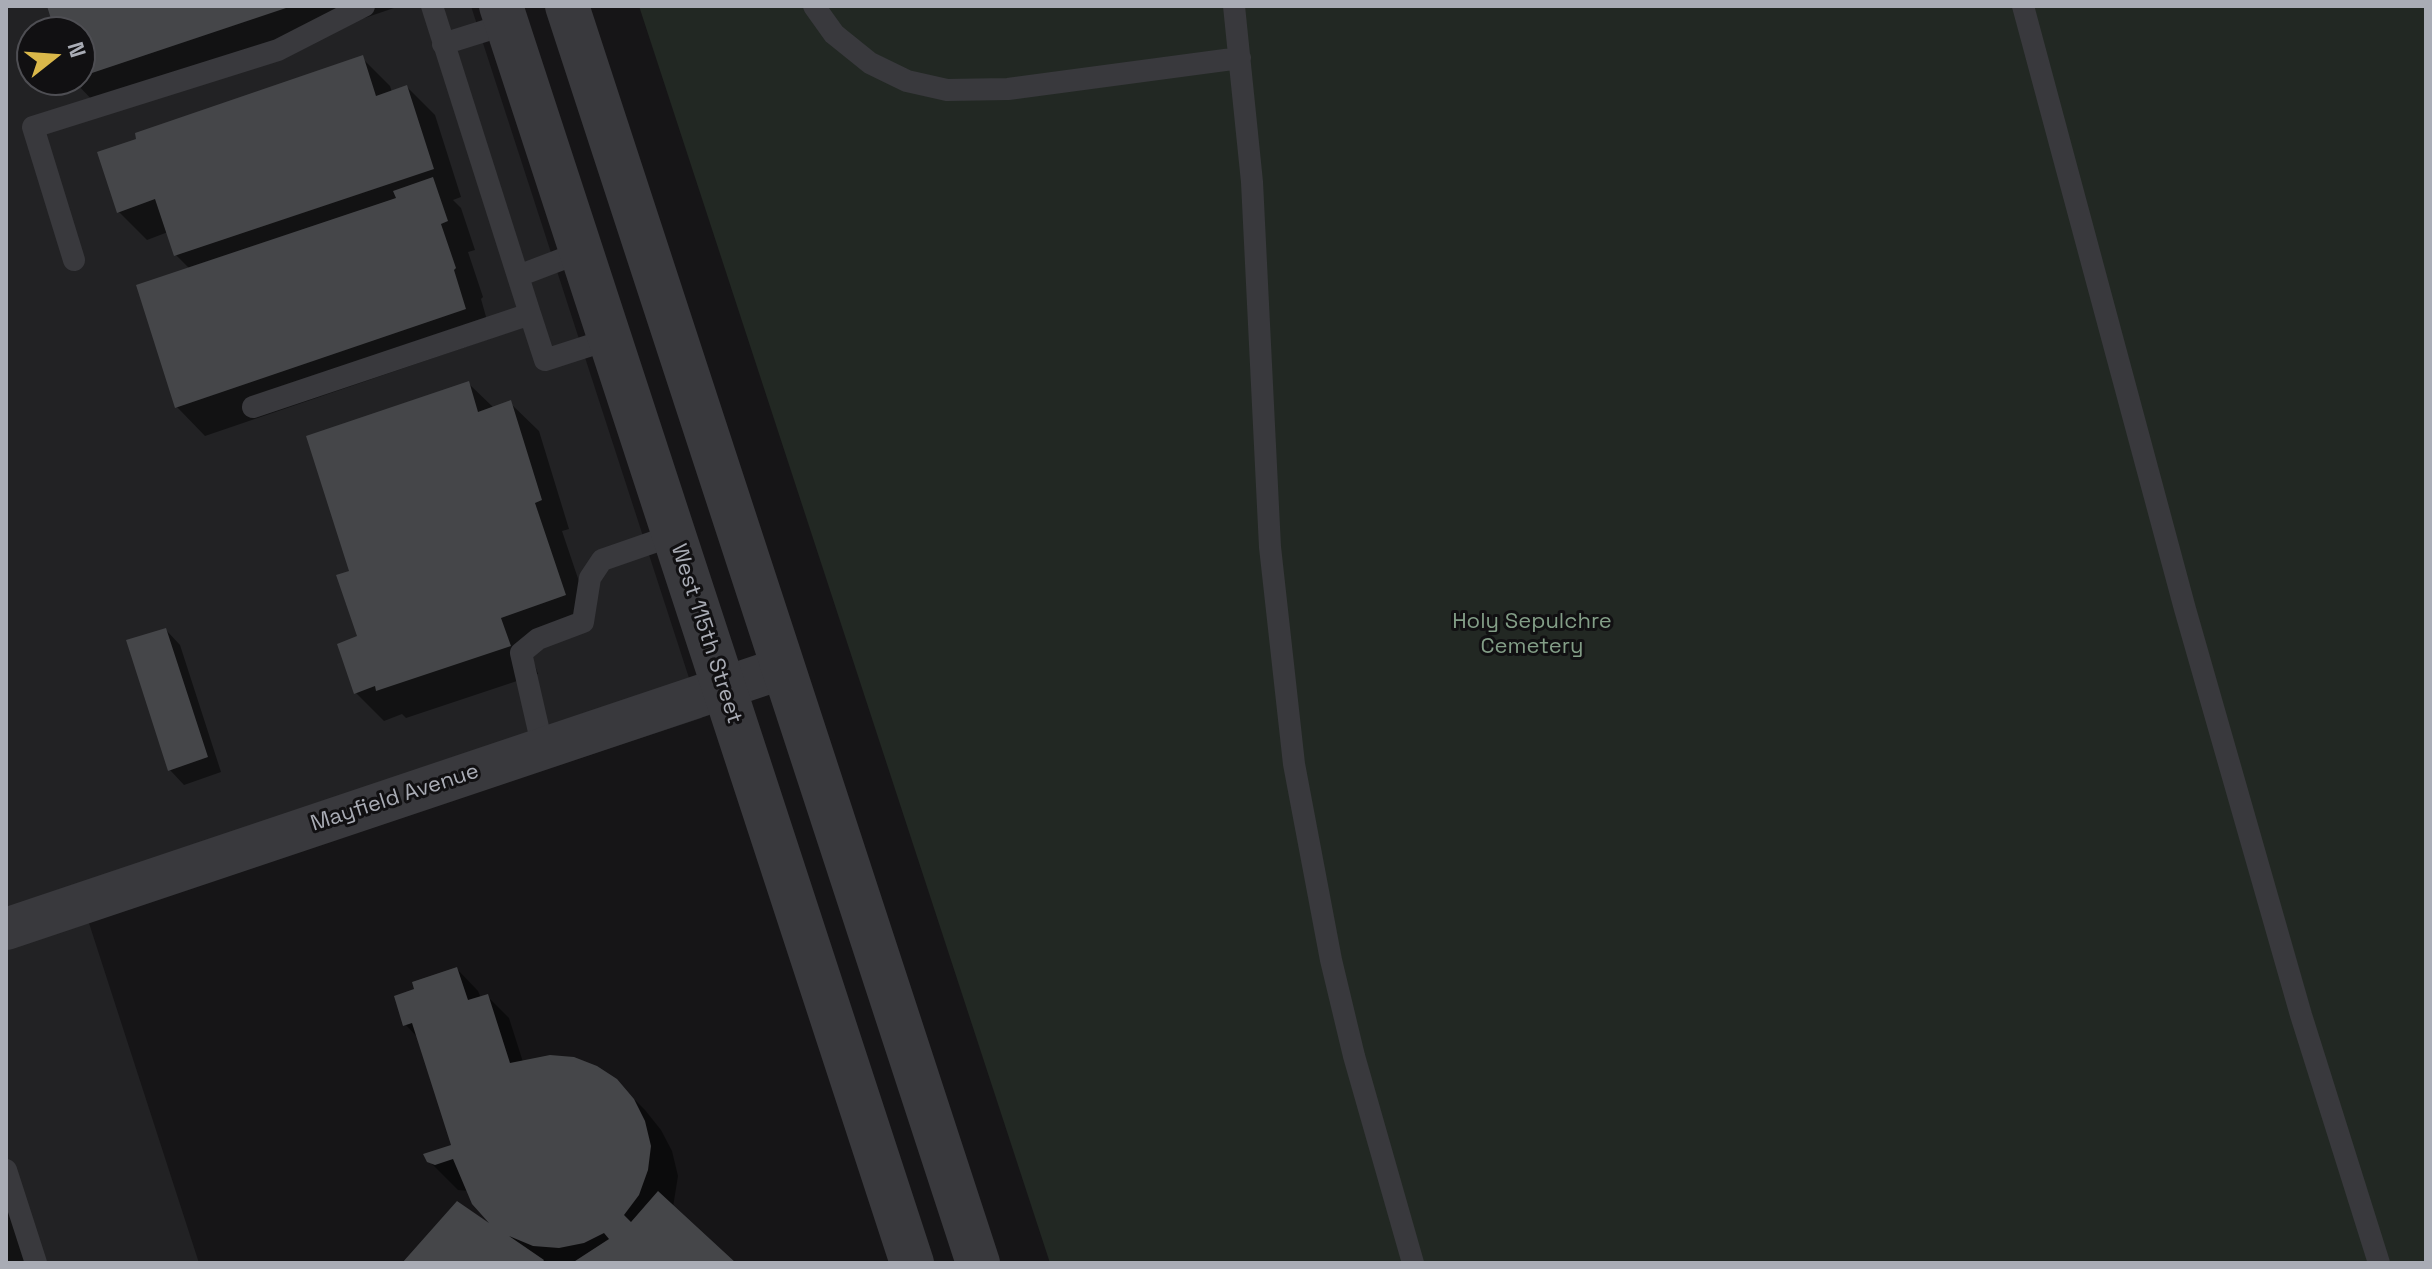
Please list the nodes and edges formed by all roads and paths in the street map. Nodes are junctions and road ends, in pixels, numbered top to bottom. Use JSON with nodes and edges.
{"nodes":[{"id":1,"x":364,"y":6,"type":"edge"},
{"id":2,"x":432,"y":6,"type":"edge"},
{"id":3,"x":567,"y":6,"type":"edge"},
{"id":4,"x":814,"y":6,"type":"edge"},
{"id":5,"x":1234,"y":6,"type":"edge"},
{"id":6,"x":2023,"y":6,"type":"edge"},
{"id":7,"x":504,"y":15,"type":"edge"},
{"id":8,"x":443,"y":44,"type":"junction"},
{"id":9,"x":1240,"y":58,"type":"junction"},
{"id":10,"x":581,"y":252,"type":"junction"},
{"id":11,"x":74,"y":260,"type":"dead end"},
{"id":12,"x":518,"y":276,"type":"junction"},
{"id":13,"x":530,"y":314,"type":"junction"},
{"id":14,"x":610,"y":339,"type":"junction"},
{"id":15,"x":253,"y":407,"type":"dead end"},
{"id":16,"x":674,"y":535,"type":"junction"},
{"id":17,"x":783,"y":668,"type":"junction"},
{"id":18,"x":724,"y":688,"type":"junction"},
{"id":19,"x":543,"y":749,"type":"junction"},
{"id":20,"x":6,"y":929,"type":"edge"},
{"id":21,"x":6,"y":1170,"type":"edge"},
{"id":22,"x":36,"y":1263,"type":"edge"},
{"id":23,"x":912,"y":1263,"type":"edge"},
{"id":24,"x":978,"y":1263,"type":"edge"},
{"id":25,"x":1413,"y":1263,"type":"edge"},
{"id":26,"x":2379,"y":1263,"type":"edge"}],
"edges":[{"from":1,"to":11,"type":"lane"},
{"from":2,"to":8,"type":"lane"},
{"from":3,"to":17,"type":"street"},
{"from":4,"to":9,"type":"lane"},
{"from":5,"to":9,"type":"lane"},
{"from":6,"to":26,"type":"lane"},
{"from":7,"to":8,"type":"lane"},
{"from":7,"to":10,"type":"street","name":"West 115th Street"},
{"from":8,"to":12,"type":"lane"},
{"from":9,"to":25,"type":"lane"},
{"from":10,"to":12,"type":"lane"},
{"from":10,"to":14,"type":"street","name":"West 115th Street"},
{"from":12,"to":13,"type":"lane"},
{"from":13,"to":14,"type":"lane"},
{"from":13,"to":15,"type":"lane"},
{"from":14,"to":16,"type":"street","name":"West 115th Street"},
{"from":16,"to":18,"type":"street","name":"West 115th Street"},
{"from":16,"to":19,"type":"lane"},
{"from":17,"to":18,"type":"street","name":"Mayfield Avenue"},
{"from":17,"to":24,"type":"street"},
{"from":18,"to":19,"type":"street","name":"Mayfield Avenue"},
{"from":18,"to":23,"type":"street","name":"West 115th Street"},
{"from":19,"to":20,"type":"street","name":"Mayfield Avenue"},
{"from":21,"to":22,"type":"lane"}]}
